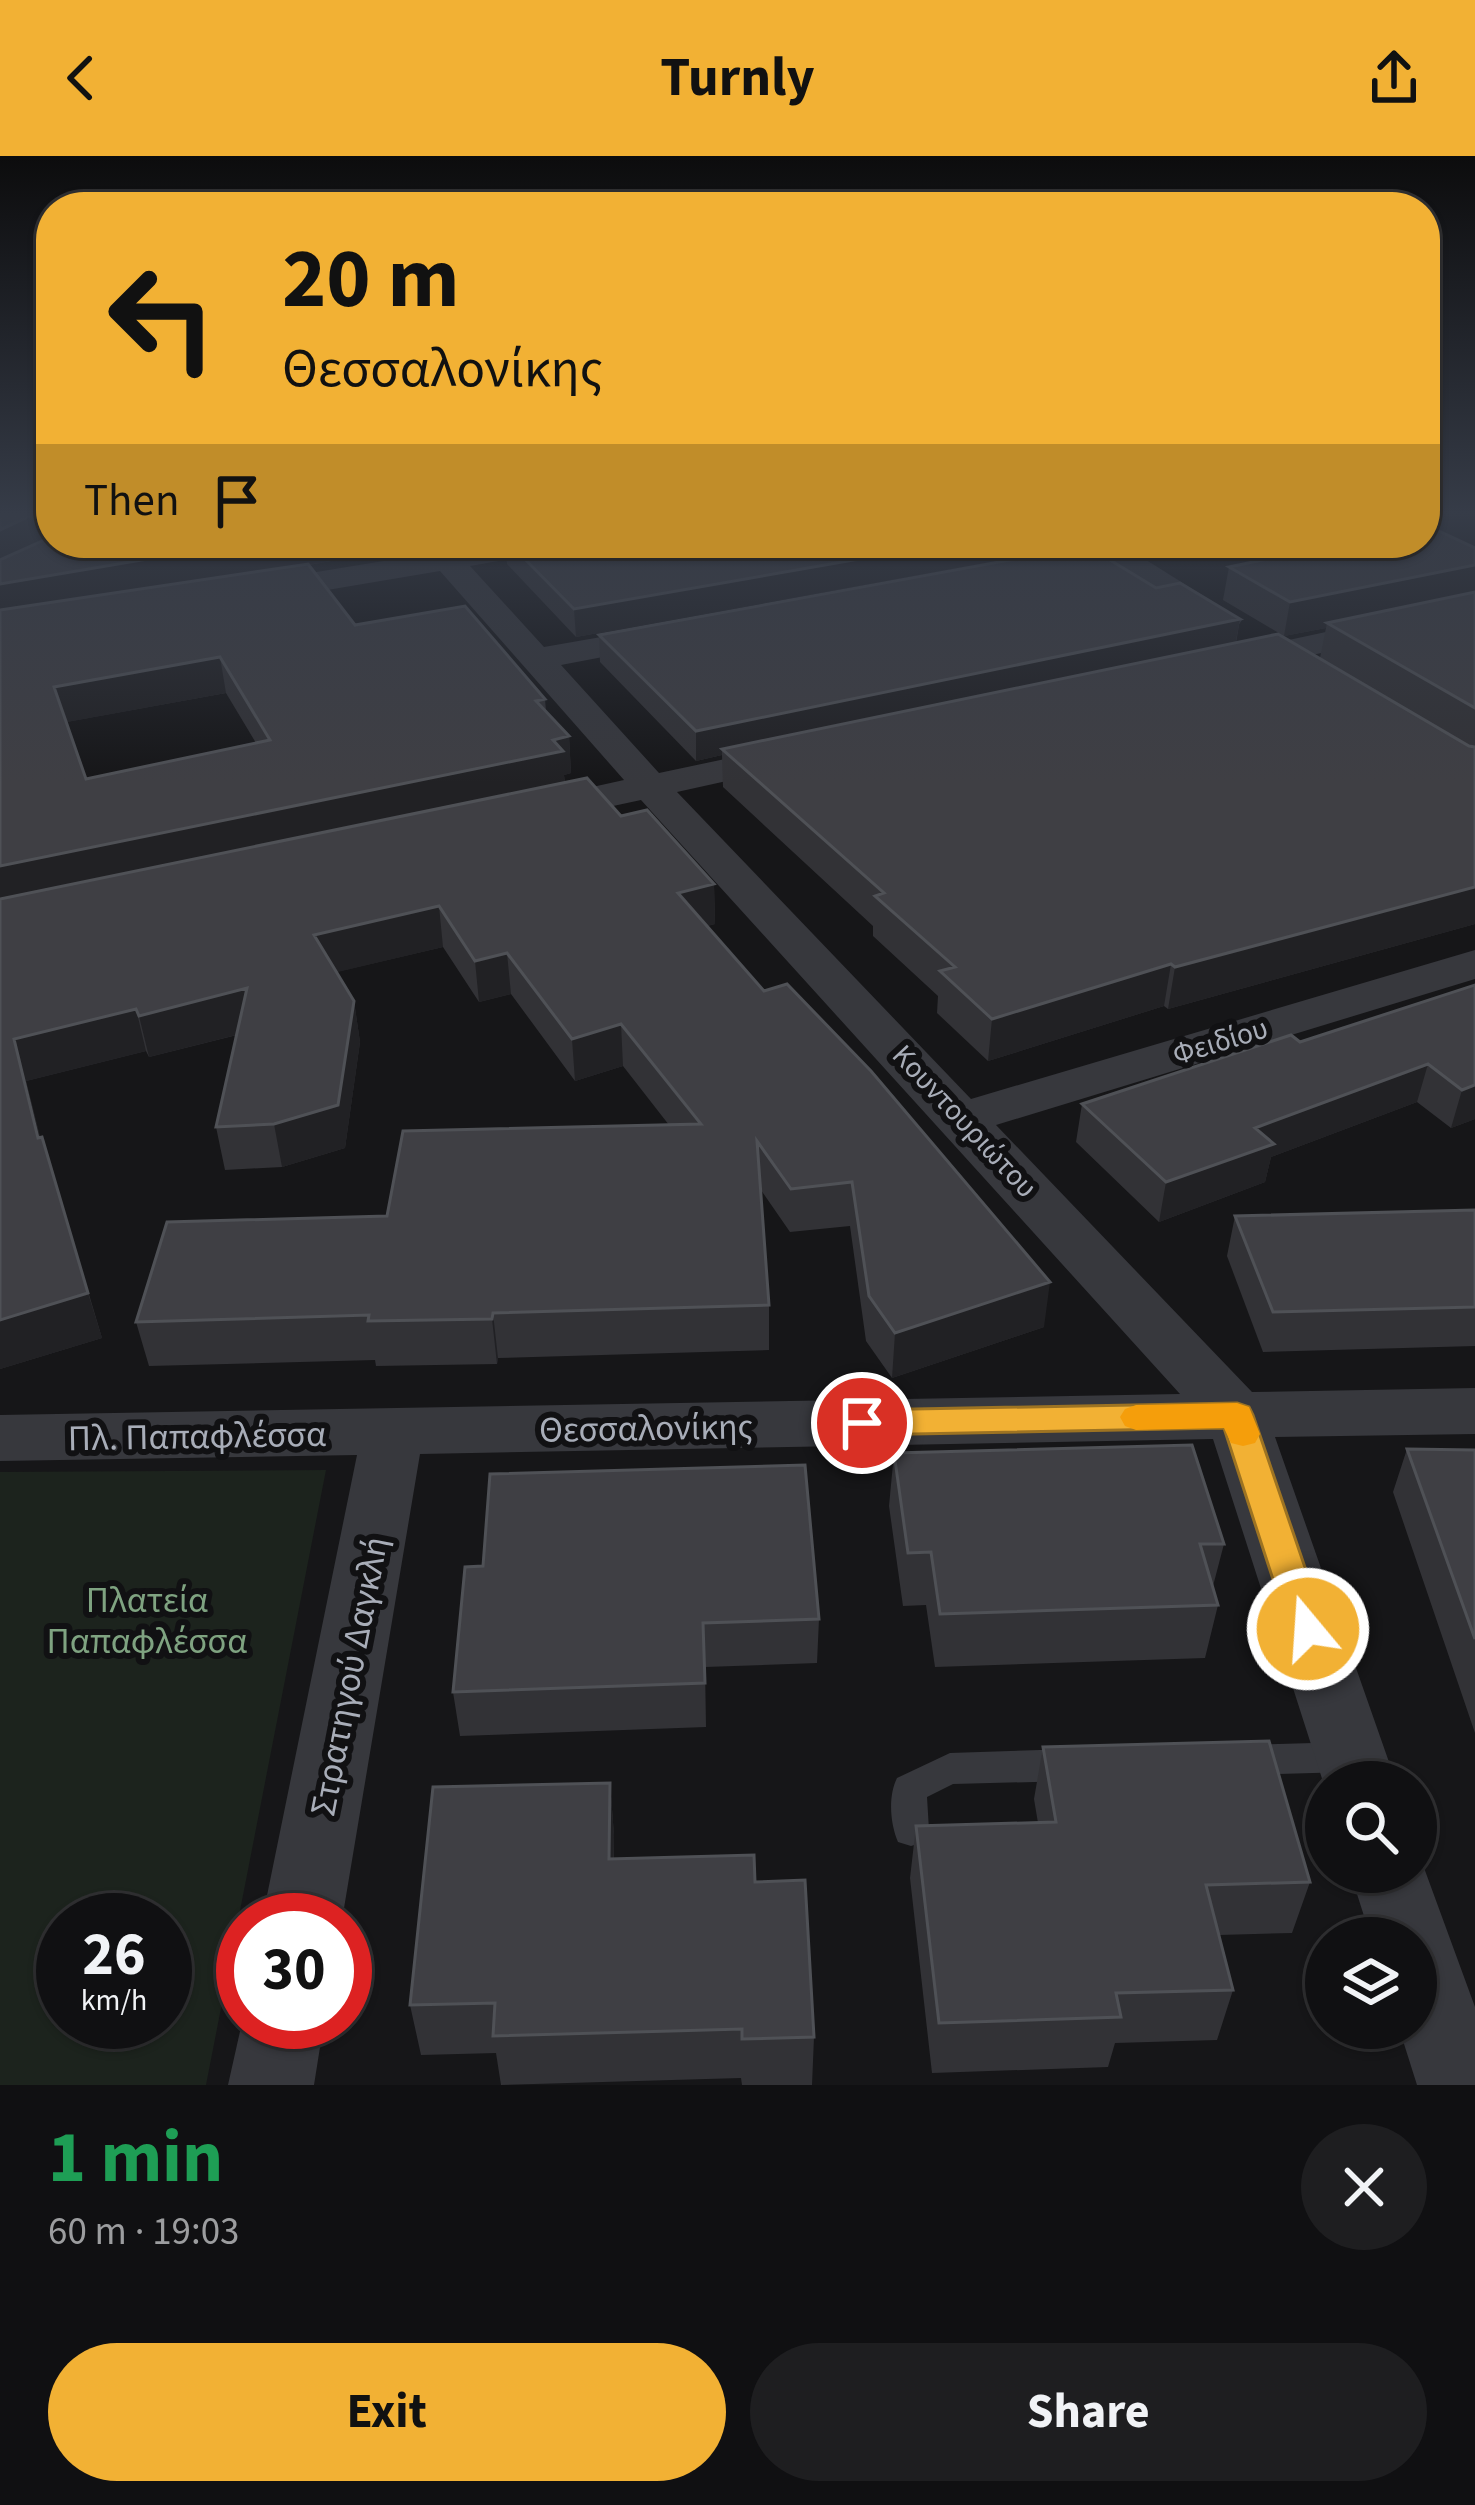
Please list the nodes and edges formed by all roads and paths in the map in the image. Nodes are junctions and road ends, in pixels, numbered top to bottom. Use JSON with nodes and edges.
{"nodes":[{"id":1,"x":487,"y":603,"type":"edge"},
{"id":2,"x":1196,"y":603,"type":"edge"},
{"id":3,"x":1475,"y":610,"type":"edge"},
{"id":4,"x":699,"y":629,"type":"edge"},
{"id":5,"x":1277,"y":652,"type":"junction"},
{"id":6,"x":538,"y":659,"type":"junction"},
{"id":7,"x":1208,"y":667,"type":"edge"},
{"id":8,"x":1317,"y":676,"type":"edge"},
{"id":9,"x":836,"y":746,"type":"edge"},
{"id":10,"x":650,"y":786,"type":"junction"},
{"id":11,"x":487,"y":821,"type":"edge"},
{"id":12,"x":1475,"y":964,"type":"edge"},
{"id":13,"x":964,"y":1118,"type":"junction"},
{"id":14,"x":1475,"y":1411,"type":"edge"},
{"id":15,"x":1237,"y":1415,"type":"junction"},
{"id":16,"x":393,"y":1431,"type":"junction"},
{"id":17,"x":0,"y":1438,"type":"edge"},
{"id":18,"x":1204,"y":1761,"type":"edge"},
{"id":19,"x":1352,"y":1761,"type":"edge"},
{"id":20,"x":1111,"y":1764,"type":"edge"},
{"id":21,"x":1305,"y":1766,"type":"edge"},
{"id":22,"x":911,"y":1830,"type":"edge"},
{"id":23,"x":307,"y":1893,"type":"edge"},
{"id":24,"x":1437,"y":2017,"type":"edge"},
{"id":25,"x":278,"y":2049,"type":"edge"},
{"id":26,"x":272,"y":2085,"type":"edge"},
{"id":27,"x":1460,"y":2085,"type":"edge"}],
"edges":[{"from":1,"to":6,"type":"street","name":"Κουντουριώτου"},
{"from":2,"to":5,"type":"street"},
{"from":3,"to":5,"type":"street"},
{"from":4,"to":6,"type":"street"},
{"from":5,"to":7,"type":"street"},
{"from":5,"to":8,"type":"street"},
{"from":6,"to":10,"type":"street","name":"Κουντουριώτου"},
{"from":9,"to":10,"type":"street"},
{"from":10,"to":11,"type":"street"},
{"from":10,"to":13,"type":"street","name":"Κουντουριώτου"},
{"from":12,"to":13,"type":"street","name":"Φειδίου"},
{"from":13,"to":15,"type":"street","name":"Κουντουριώτου"},
{"from":14,"to":15,"type":"street","name":"Θεσσαλονίκης"},
{"from":15,"to":16,"type":"street","name":"Θεσσαλονίκης"},
{"from":15,"to":19,"type":"street","name":"Κουντουριώτου"},
{"from":16,"to":17,"type":"street","name":"Πλ. Παπαφλέσσα"},
{"from":16,"to":23,"type":"street","name":"Στρατηγού Δαγκλή"},
{"from":18,"to":21,"type":"lane"},
{"from":20,"to":22,"type":"lane"},
{"from":24,"to":27,"type":"street"},
{"from":25,"to":26,"type":"street"}]}
